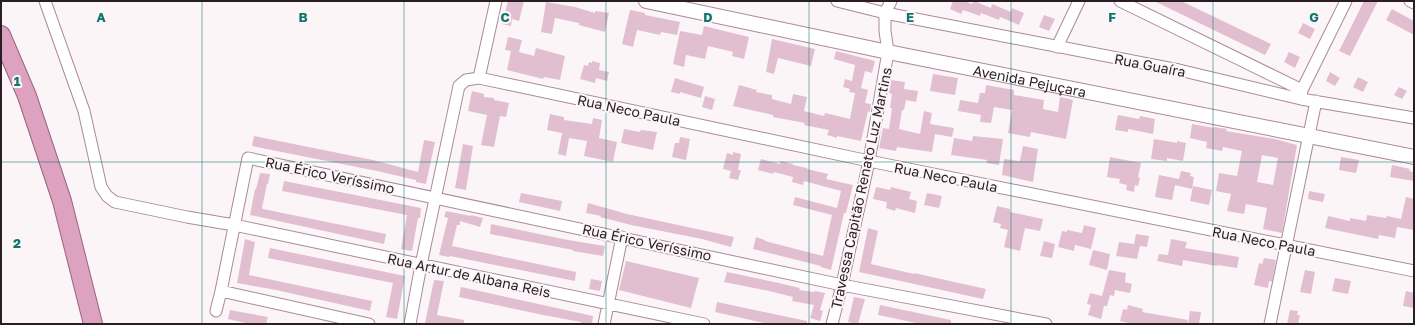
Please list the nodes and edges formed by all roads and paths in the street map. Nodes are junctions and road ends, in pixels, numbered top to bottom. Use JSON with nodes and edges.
{"nodes":[{"id":1,"x":45,"y":1,"type":"edge"},
{"id":2,"x":496,"y":1,"type":"edge"},
{"id":3,"x":646,"y":1,"type":"edge"},
{"id":4,"x":837,"y":1,"type":"edge"},
{"id":5,"x":891,"y":1,"type":"edge"},
{"id":6,"x":1079,"y":1,"type":"edge"},
{"id":7,"x":1120,"y":1,"type":"edge"},
{"id":8,"x":1346,"y":1,"type":"edge"},
{"id":9,"x":1410,"y":1,"type":"edge"},
{"id":10,"x":1414,"y":3,"type":"edge"},
{"id":11,"x":885,"y":13,"type":"junction"},
{"id":12,"x":1,"y":35,"type":"edge"},
{"id":13,"x":1057,"y":47,"type":"junction"},
{"id":14,"x":888,"y":52,"type":"junction"},
{"id":15,"x":479,"y":78,"type":"junction"},
{"id":16,"x":1301,"y":94,"type":"junction"},
{"id":17,"x":1316,"y":101,"type":"junction"},
{"id":18,"x":1414,"y":118,"type":"edge"},
{"id":19,"x":1309,"y":136,"type":"junction"},
{"id":20,"x":1414,"y":157,"type":"edge"},
{"id":21,"x":869,"y":161,"type":"junction"},
{"id":22,"x":435,"y":197,"type":"junction"},
{"id":23,"x":234,"y":225,"type":"junction"},
{"id":24,"x":622,"y":237,"type":"junction"},
{"id":25,"x":1286,"y":246,"type":"junction"},
{"id":26,"x":421,"y":265,"type":"junction"},
{"id":27,"x":1414,"y":271,"type":"edge"},
{"id":28,"x":842,"y":285,"type":"junction"},
{"id":29,"x":221,"y":291,"type":"junction"},
{"id":30,"x":609,"y":303,"type":"junction"},
{"id":31,"x":216,"y":310,"type":"dead end"},
{"id":32,"x":93,"y":324,"type":"edge"},
{"id":33,"x":370,"y":324,"type":"edge"},
{"id":34,"x":410,"y":324,"type":"edge"},
{"id":35,"x":604,"y":324,"type":"edge"},
{"id":36,"x":704,"y":324,"type":"edge"},
{"id":37,"x":832,"y":324,"type":"edge"},
{"id":38,"x":1046,"y":324,"type":"edge"},
{"id":39,"x":1270,"y":324,"type":"edge"}],
"edges":[{"from":1,"to":23,"type":"street","name":"Rua Artur de Albana Reis"},
{"from":2,"to":15,"type":"street"},
{"from":3,"to":14,"type":"street","name":"Avenida Pejuçara"},
{"from":4,"to":11,"type":"street","name":"Rua Guaíra"},
{"from":5,"to":11,"type":"street"},
{"from":6,"to":13,"type":"street"},
{"from":7,"to":16,"type":"street"},
{"from":8,"to":16,"type":"street"},
{"from":9,"to":10,"type":"street"},
{"from":11,"to":13,"type":"street","name":"Rua Guaíra"},
{"from":11,"to":14,"type":"street","name":"Travessa Capitão Renato Luz Martins"},
{"from":12,"to":32,"type":"highway"},
{"from":13,"to":16,"type":"street","name":"Rua Guaíra"},
{"from":14,"to":19,"type":"street","name":"Avenida Pejuçara"},
{"from":14,"to":21,"type":"street","name":"Travessa Capitão Renato Luz Martins"},
{"from":15,"to":21,"type":"street","name":"Rua Neco Paula"},
{"from":15,"to":22,"type":"street"},
{"from":16,"to":17,"type":"street","name":"Rua Guaíra"},
{"from":17,"to":18,"type":"street","name":"Rua Guaíra"},
{"from":17,"to":19,"type":"street"},
{"from":19,"to":20,"type":"street","name":"Avenida Pejuçara"},
{"from":19,"to":25,"type":"street"},
{"from":21,"to":25,"type":"street","name":"Rua Neco Paula"},
{"from":21,"to":28,"type":"street","name":"Travessa Capitão Renato Luz Martins"},
{"from":22,"to":23,"type":"street","name":"Rua Érico Veríssimo"},
{"from":22,"to":24,"type":"street","name":"Rua Érico Veríssimo"},
{"from":22,"to":26,"type":"street"},
{"from":23,"to":26,"type":"street","name":"Rua Artur de Albana Reis"},
{"from":23,"to":29,"type":"street"},
{"from":24,"to":28,"type":"street","name":"Rua Érico Veríssimo"},
{"from":24,"to":30,"type":"street"},
{"from":25,"to":27,"type":"street","name":"Rua Neco Paula"},
{"from":25,"to":39,"type":"street"},
{"from":26,"to":30,"type":"street","name":"Rua Artur de Albana Reis"},
{"from":26,"to":34,"type":"street"},
{"from":28,"to":37,"type":"street","name":"Travessa Capitão Renato Luz Martins"},
{"from":28,"to":38,"type":"street","name":"Rua Érico Veríssimo"},
{"from":29,"to":31,"type":"street"},
{"from":29,"to":33,"type":"street"},
{"from":30,"to":35,"type":"street"},
{"from":30,"to":36,"type":"street","name":"Rua Artur de Albana Reis"}]}
